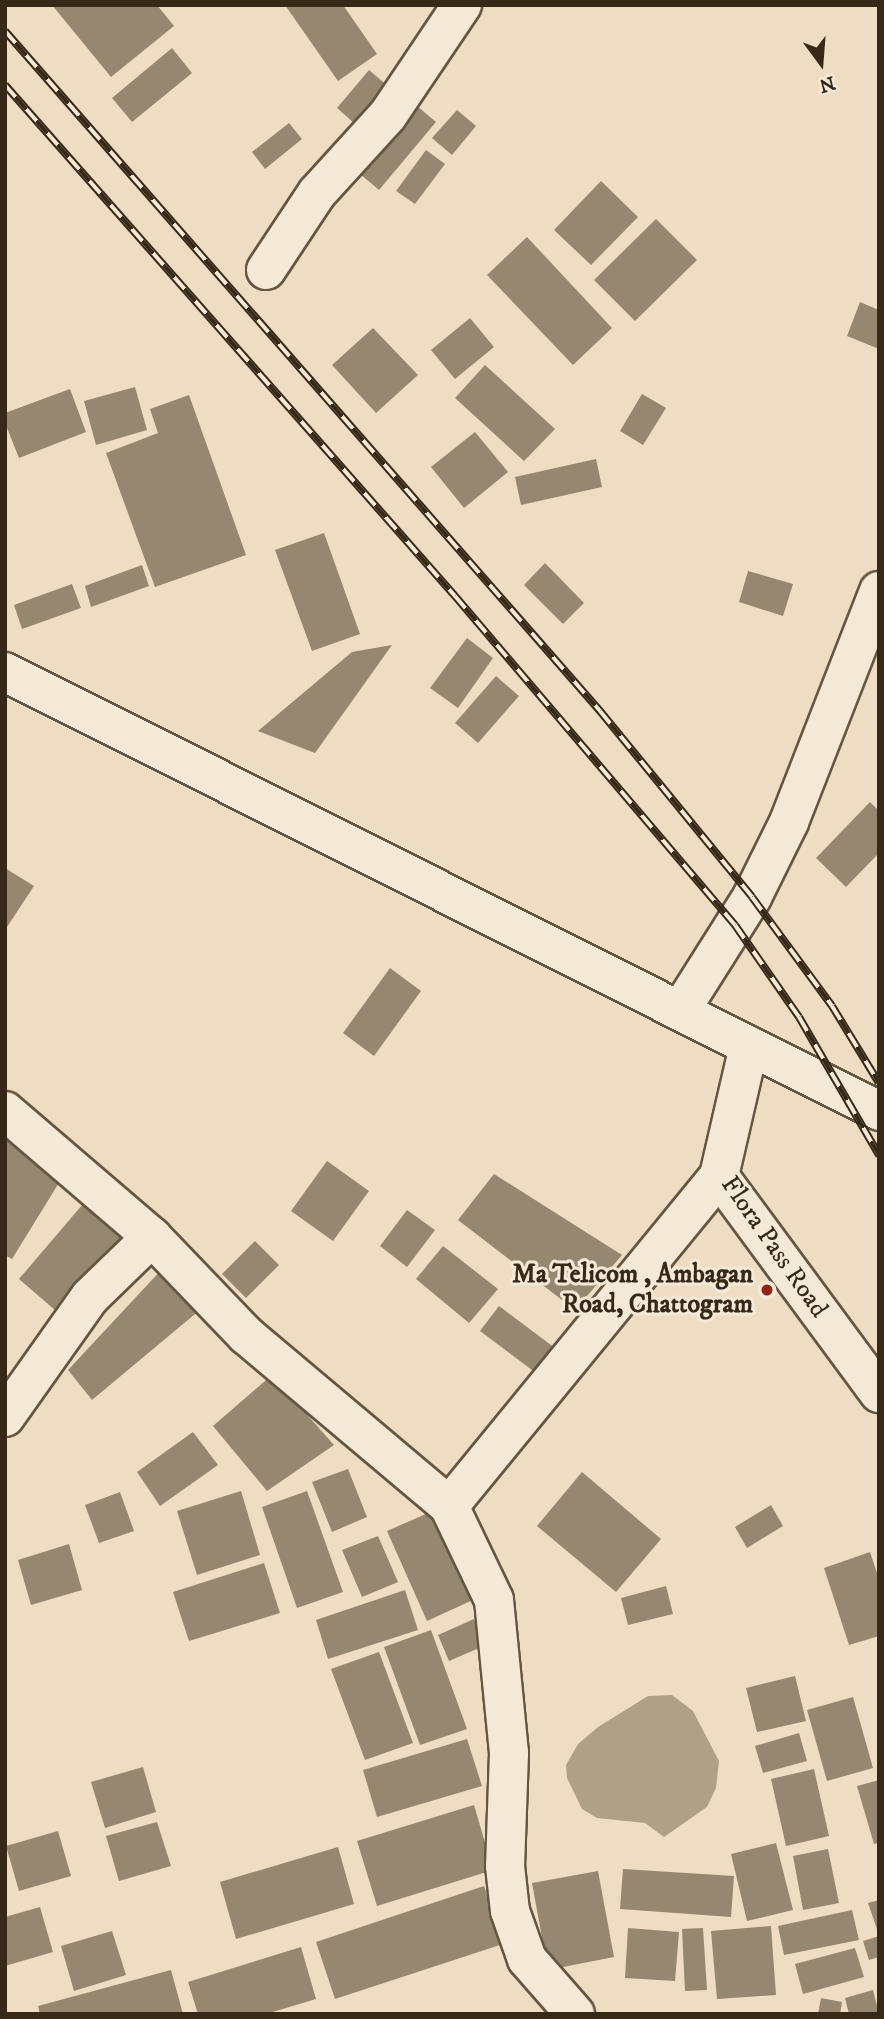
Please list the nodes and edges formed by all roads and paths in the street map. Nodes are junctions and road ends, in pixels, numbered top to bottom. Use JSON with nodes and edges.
{"nodes":[{"id":1,"x":462,"y":5,"type":"edge"},
{"id":2,"x":266,"y":270,"type":"dead end"},
{"id":3,"x":879,"y":591,"type":"edge"},
{"id":4,"x":5,"y":672,"type":"edge"},
{"id":5,"x":680,"y":1011,"type":"junction"},
{"id":6,"x":749,"y":1046,"type":"junction"},
{"id":7,"x":5,"y":1111,"type":"edge"},
{"id":8,"x":879,"y":1111,"type":"edge"},
{"id":9,"x":719,"y":1176,"type":"junction"},
{"id":10,"x":152,"y":1237,"type":"junction"},
{"id":11,"x":879,"y":1393,"type":"edge"},
{"id":12,"x":5,"y":1417,"type":"edge"},
{"id":13,"x":449,"y":1506,"type":"junction"},
{"id":14,"x":575,"y":2014,"type":"edge"}],
"edges":[{"from":1,"to":2,"type":"street"},
{"from":3,"to":5,"type":"street"},
{"from":4,"to":5,"type":"street"},
{"from":5,"to":6,"type":"street"},
{"from":6,"to":8,"type":"street"},
{"from":6,"to":9,"type":"street","name":"Flora Pass Road"},
{"from":7,"to":10,"type":"street"},
{"from":9,"to":11,"type":"street","name":"Flora Pass Road"},
{"from":9,"to":13,"type":"street"},
{"from":10,"to":12,"type":"street"},
{"from":10,"to":13,"type":"street"},
{"from":13,"to":14,"type":"street"}]}
